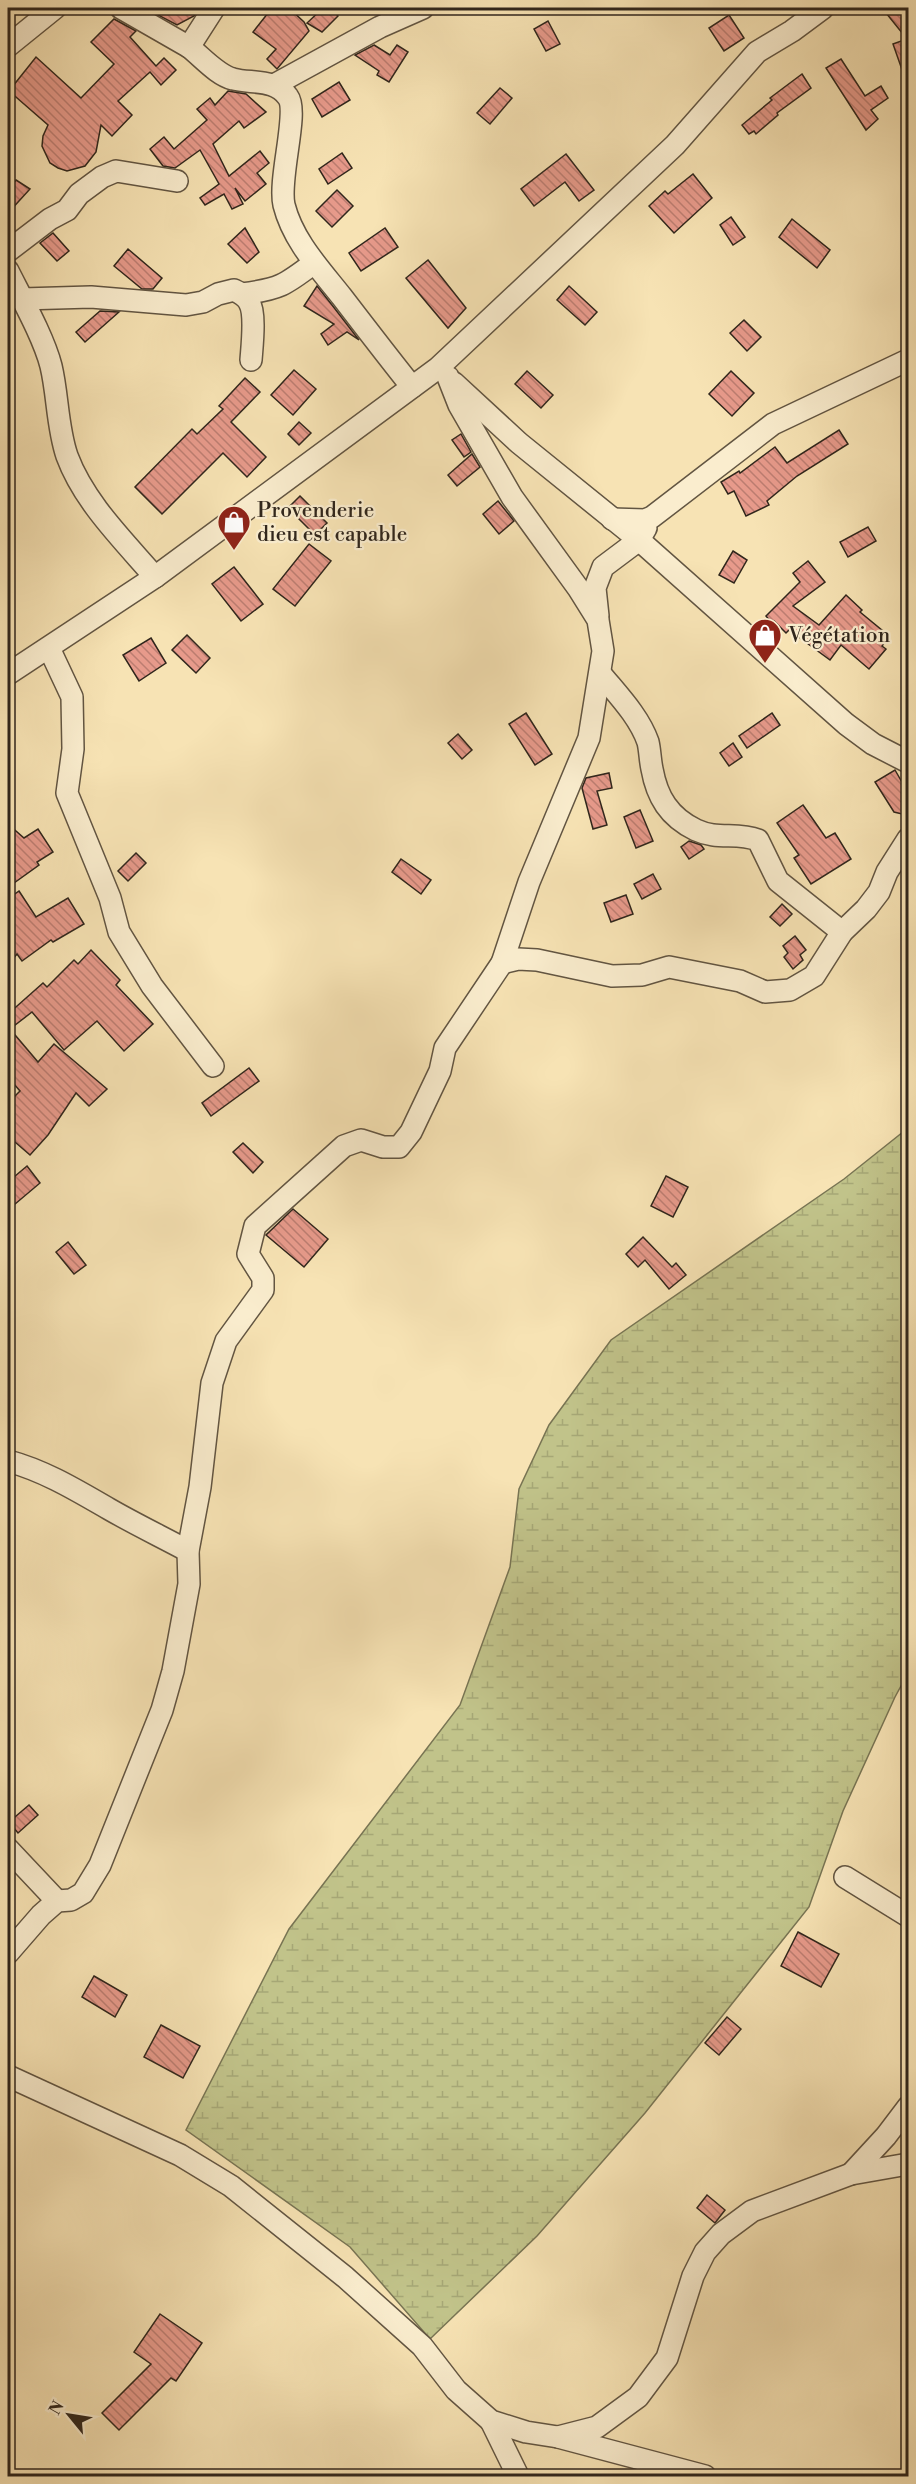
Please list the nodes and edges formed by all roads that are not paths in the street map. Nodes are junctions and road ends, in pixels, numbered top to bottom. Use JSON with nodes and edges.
{"nodes":[{"id":1,"x":55,"y":8,"type":"edge"},
{"id":2,"x":121,"y":8,"type":"edge"},
{"id":3,"x":214,"y":8,"type":"edge"},
{"id":4,"x":423,"y":8,"type":"edge"},
{"id":5,"x":822,"y":8,"type":"edge"},
{"id":6,"x":8,"y":46,"type":"edge"},
{"id":7,"x":189,"y":47,"type":"junction"},
{"id":8,"x":274,"y":85,"type":"junction"},
{"id":9,"x":177,"y":181,"type":"dead end"},
{"id":10,"x":8,"y":251,"type":"edge"},
{"id":11,"x":314,"y":263,"type":"junction"},
{"id":12,"x":8,"y":271,"type":"edge"},
{"id":13,"x":242,"y":294,"type":"junction"},
{"id":14,"x":22,"y":299,"type":"junction"},
{"id":15,"x":251,"y":360,"type":"dead end"},
{"id":16,"x":909,"y":360,"type":"edge"},
{"id":17,"x":443,"y":373,"type":"junction"},
{"id":18,"x":412,"y":387,"type":"junction"},
{"id":19,"x":642,"y":530,"type":"junction"},
{"id":20,"x":155,"y":577,"type":"junction"},
{"id":21,"x":598,"y":620,"type":"junction"},
{"id":22,"x":49,"y":648,"type":"junction"},
{"id":23,"x":8,"y":674,"type":"edge"},
{"id":24,"x":600,"y":674,"type":"junction"},
{"id":25,"x":909,"y":762,"type":"edge"},
{"id":26,"x":909,"y":839,"type":"edge"},
{"id":27,"x":842,"y":932,"type":"junction"},
{"id":28,"x":502,"y":963,"type":"junction"},
{"id":29,"x":213,"y":1066,"type":"dead end"},
{"id":30,"x":8,"y":1461,"type":"edge"},
{"id":31,"x":188,"y":1551,"type":"junction"},
{"id":32,"x":8,"y":1849,"type":"edge"},
{"id":33,"x":845,"y":1877,"type":"dead end"},
{"id":34,"x":57,"y":1901,"type":"junction"},
{"id":35,"x":909,"y":1916,"type":"edge"},
{"id":36,"x":8,"y":1953,"type":"edge"},
{"id":37,"x":8,"y":2076,"type":"edge"},
{"id":38,"x":909,"y":2107,"type":"edge"},
{"id":39,"x":909,"y":2163,"type":"edge"},
{"id":40,"x":851,"y":2174,"type":"junction"},
{"id":41,"x":491,"y":2421,"type":"junction"},
{"id":42,"x":558,"y":2437,"type":"junction"},
{"id":43,"x":518,"y":2476,"type":"edge"},
{"id":44,"x":705,"y":2476,"type":"edge"}],
"edges":[{"from":1,"to":6,"type":"street"},
{"from":2,"to":7,"type":"street"},
{"from":3,"to":7,"type":"street"},
{"from":4,"to":8,"type":"street"},
{"from":5,"to":17,"type":"street"},
{"from":7,"to":8,"type":"street"},
{"from":8,"to":11,"type":"street"},
{"from":9,"to":10,"type":"street"},
{"from":11,"to":13,"type":"street"},
{"from":11,"to":18,"type":"street"},
{"from":12,"to":14,"type":"street"},
{"from":13,"to":14,"type":"street"},
{"from":13,"to":15,"type":"street"},
{"from":14,"to":20,"type":"street"},
{"from":16,"to":19,"type":"street"},
{"from":17,"to":18,"type":"street"},
{"from":17,"to":19,"type":"street"},
{"from":17,"to":21,"type":"street"},
{"from":18,"to":20,"type":"street"},
{"from":19,"to":21,"type":"street"},
{"from":19,"to":25,"type":"street"},
{"from":20,"to":22,"type":"street"},
{"from":21,"to":24,"type":"street"},
{"from":22,"to":23,"type":"street"},
{"from":22,"to":29,"type":"street"},
{"from":24,"to":27,"type":"street"},
{"from":24,"to":28,"type":"street"},
{"from":26,"to":27,"type":"street"},
{"from":27,"to":28,"type":"street"},
{"from":28,"to":31,"type":"street"},
{"from":30,"to":31,"type":"street"},
{"from":31,"to":34,"type":"street"},
{"from":32,"to":34,"type":"street"},
{"from":33,"to":35,"type":"street"},
{"from":34,"to":36,"type":"street"},
{"from":37,"to":41,"type":"street"},
{"from":38,"to":40,"type":"street"},
{"from":39,"to":40,"type":"street"},
{"from":40,"to":42,"type":"street"},
{"from":41,"to":42,"type":"street"},
{"from":41,"to":43,"type":"street"},
{"from":42,"to":44,"type":"street"}]}
